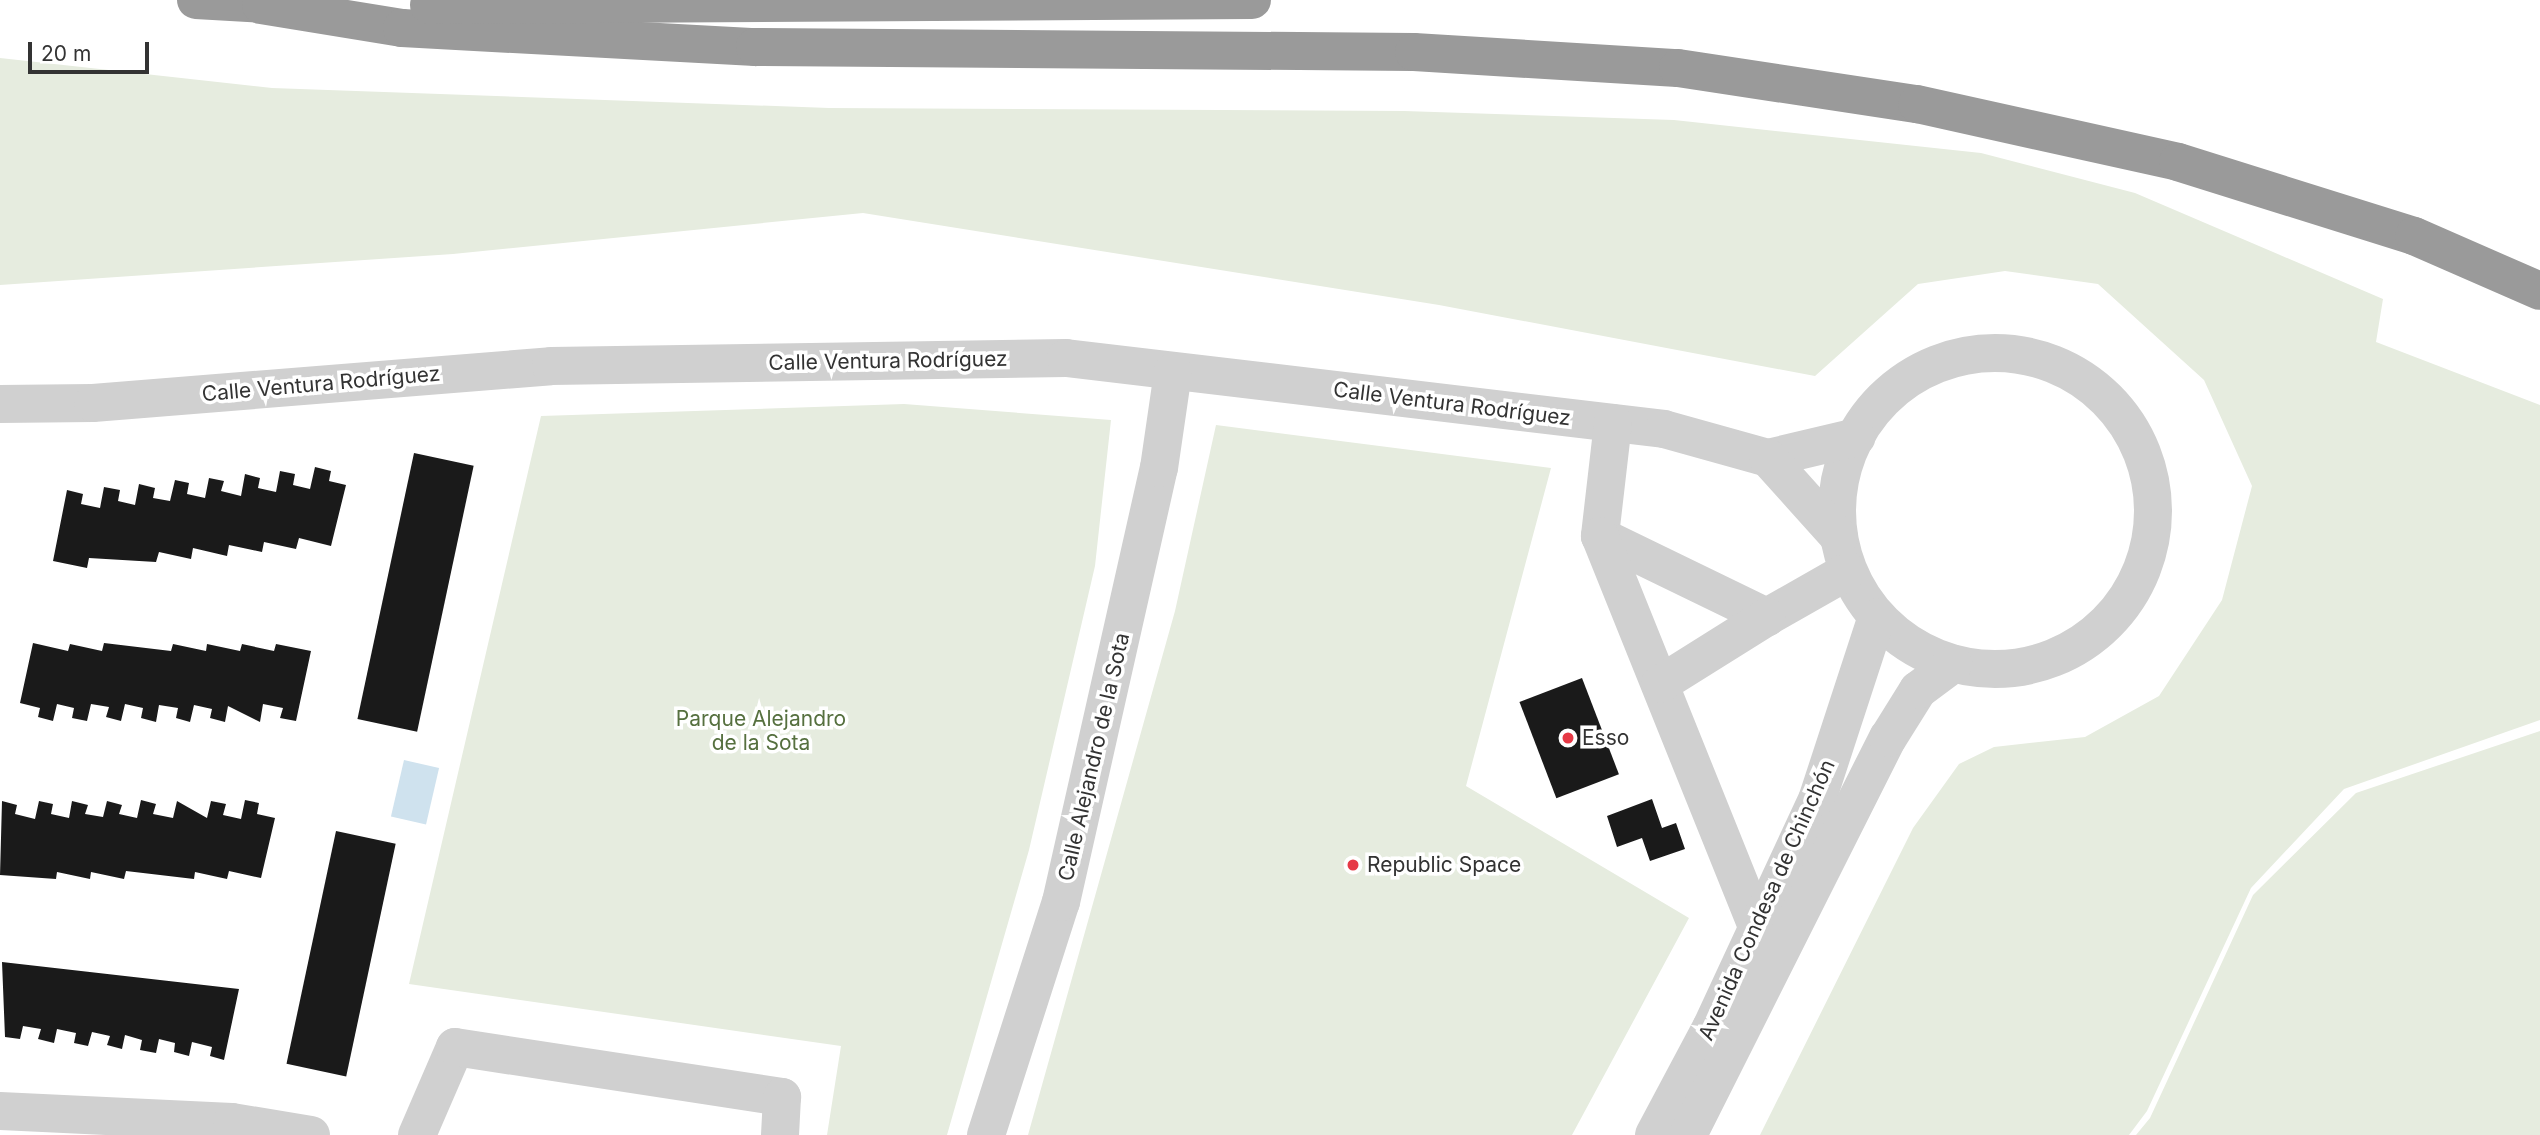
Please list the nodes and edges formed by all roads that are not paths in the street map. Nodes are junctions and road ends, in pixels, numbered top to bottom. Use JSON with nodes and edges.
{"nodes":[{"id":1,"x":196,"y":0,"type":"edge"},
{"id":2,"x":1252,"y":0,"type":"edge"},
{"id":3,"x":261,"y":5,"type":"junction"},
{"id":4,"x":2540,"y":290,"type":"edge"},
{"id":5,"x":1173,"y":372,"type":"junction"},
{"id":6,"x":0,"y":404,"type":"edge"},
{"id":7,"x":1613,"y":423,"type":"junction"},
{"id":8,"x":1857,"y":437,"type":"junction"},
{"id":9,"x":1768,"y":458,"type":"junction"},
{"id":10,"x":1600,"y":536,"type":"junction"},
{"id":11,"x":1843,"y":554,"type":"junction"},
{"id":12,"x":1767,"y":617,"type":"junction"},
{"id":13,"x":1877,"y":617,"type":"junction"},
{"id":14,"x":1953,"y":664,"type":"junction"},
{"id":15,"x":1660,"y":684,"type":"junction"},
{"id":16,"x":1756,"y":925,"type":"junction"},
{"id":17,"x":0,"y":1111,"type":"edge"},
{"id":18,"x":311,"y":1135,"type":"edge"},
{"id":19,"x":417,"y":1135,"type":"edge"},
{"id":20,"x":780,"y":1135,"type":"edge"},
{"id":21,"x":986,"y":1135,"type":"edge"},
{"id":22,"x":1654,"y":1135,"type":"edge"},
{"id":23,"x":1688,"y":1135,"type":"edge"}],
"edges":[{"from":1,"to":3,"type":"highway"},
{"from":2,"to":3,"type":"highway"},
{"from":3,"to":4,"type":"highway"},
{"from":5,"to":6,"type":"street","name":"Calle Ventura Rodríguez"},
{"from":5,"to":7,"type":"street","name":"Calle Ventura Rodríguez"},
{"from":5,"to":21,"type":"street","name":"Calle Alejandro de la Sota"},
{"from":7,"to":9,"type":"street","name":"Calle Ventura Rodríguez"},
{"from":7,"to":10,"type":"street"},
{"from":8,"to":9,"type":"street","name":"Calle Ventura Rodríguez"},
{"from":8,"to":11,"type":"street"},
{"from":8,"to":14,"type":"street"},
{"from":9,"to":11,"type":"street"},
{"from":10,"to":12,"type":"street"},
{"from":10,"to":15,"type":"street"},
{"from":11,"to":12,"type":"street"},
{"from":11,"to":13,"type":"street"},
{"from":12,"to":15,"type":"street"},
{"from":13,"to":14,"type":"street"},
{"from":13,"to":16,"type":"street","name":"Avenida Condesa de Chinchón"},
{"from":14,"to":23,"type":"street","name":"Avenida Condesa de Chinchón"},
{"from":15,"to":16,"type":"street"},
{"from":16,"to":22,"type":"street","name":"Avenida Condesa de Chinchón"},
{"from":17,"to":18,"type":"street"},
{"from":19,"to":20,"type":"street"}]}
